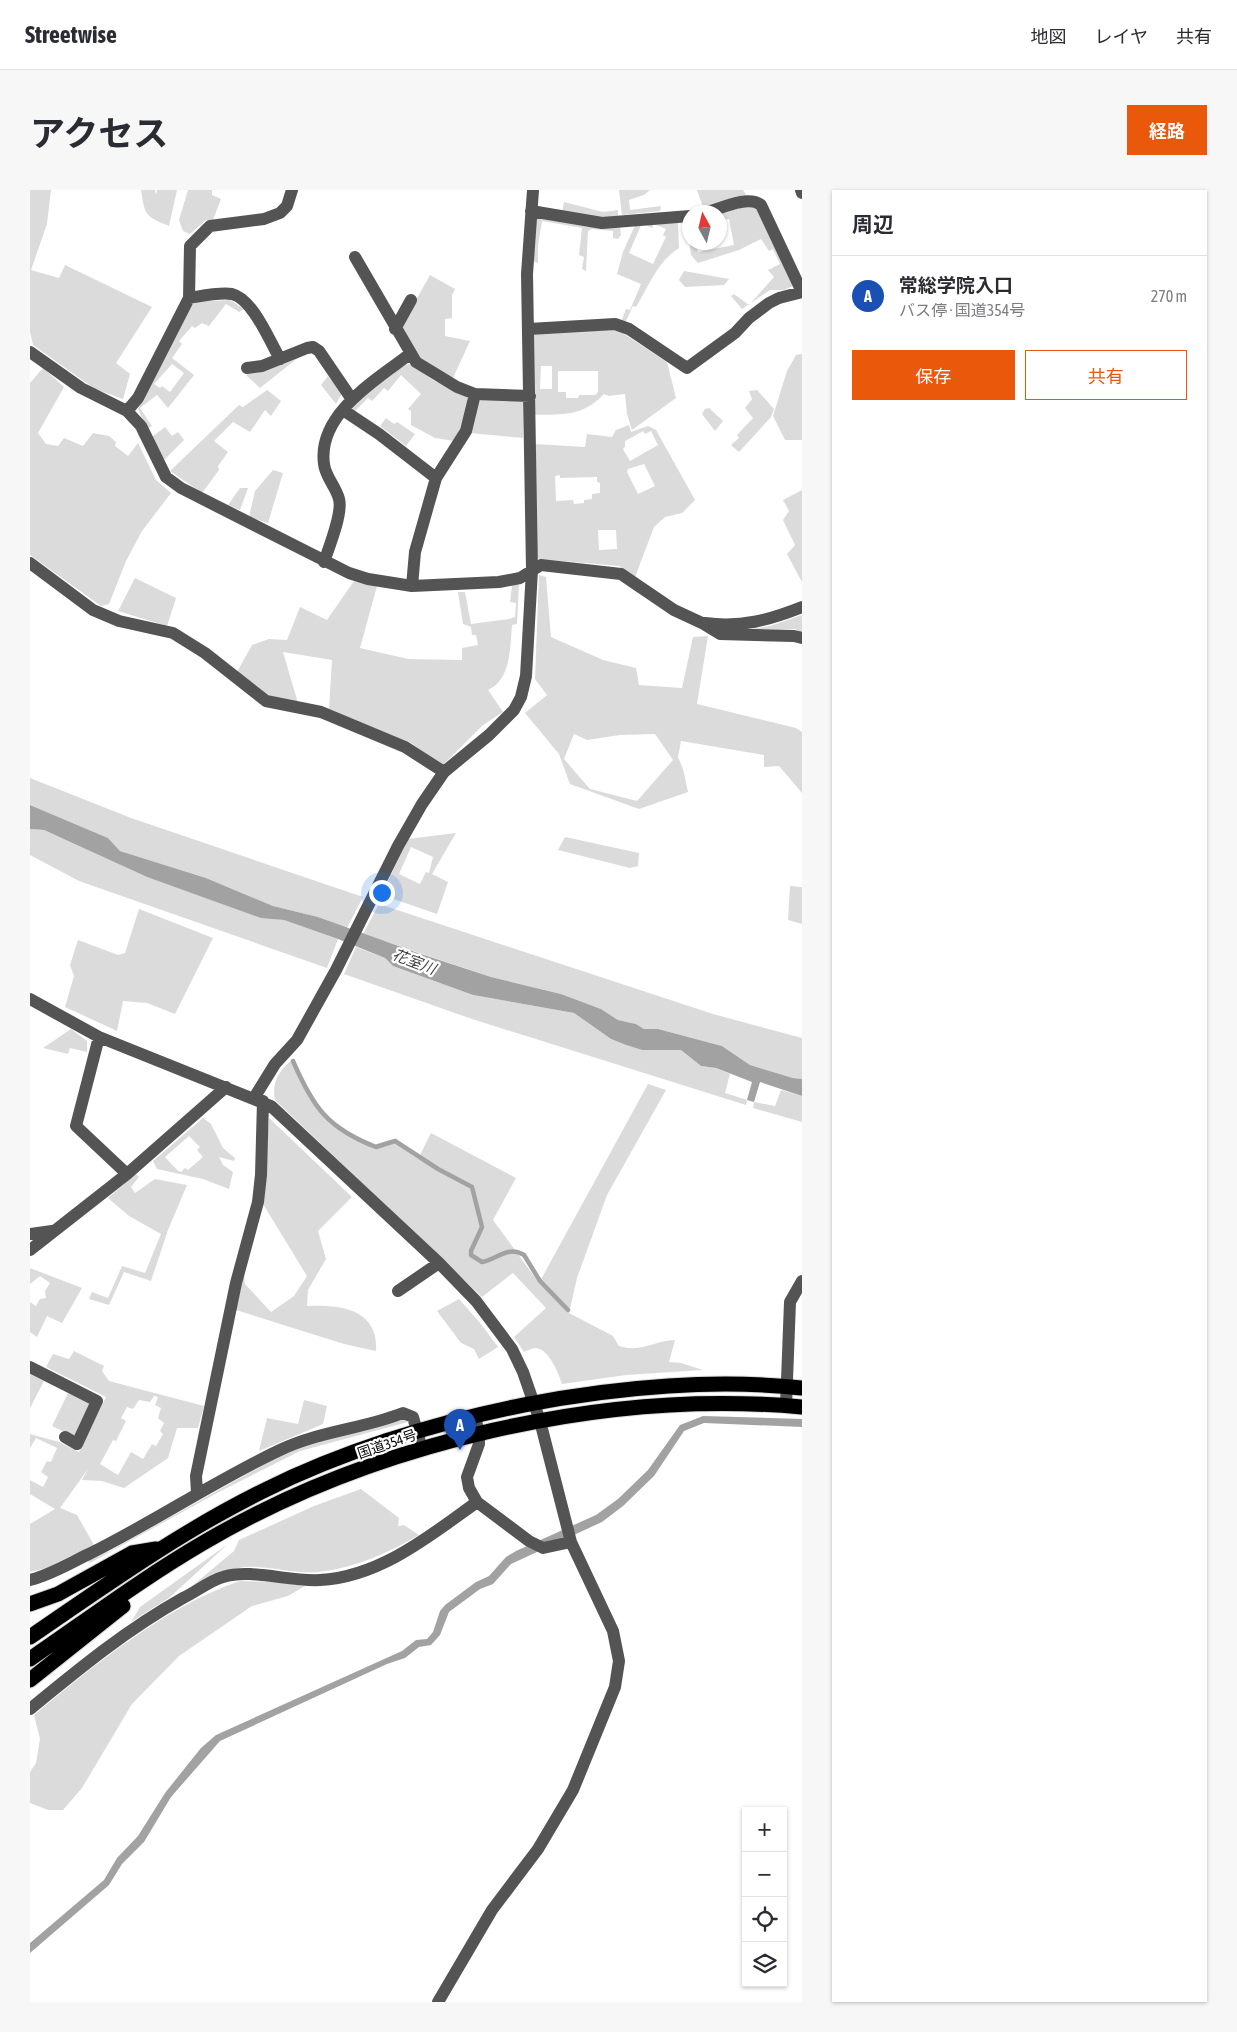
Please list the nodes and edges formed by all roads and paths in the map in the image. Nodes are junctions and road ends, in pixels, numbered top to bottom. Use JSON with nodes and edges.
{"nodes":[{"id":1,"x":292,"y":190,"type":"edge"},
{"id":2,"x":533,"y":190,"type":"edge"},
{"id":3,"x":727,"y":207,"type":"edge"},
{"id":4,"x":531,"y":211,"type":"junction"},
{"id":5,"x":682,"y":217,"type":"edge"},
{"id":6,"x":355,"y":257,"type":"dead end"},
{"id":7,"x":802,"y":292,"type":"edge"},
{"id":8,"x":189,"y":298,"type":"junction"},
{"id":9,"x":411,"y":300,"type":"dead end"},
{"id":10,"x":395,"y":329,"type":"junction"},
{"id":11,"x":529,"y":330,"type":"junction"},
{"id":12,"x":30,"y":352,"type":"edge"},
{"id":13,"x":410,"y":354,"type":"junction"},
{"id":14,"x":280,"y":359,"type":"junction"},
{"id":15,"x":247,"y":368,"type":"dead end"},
{"id":16,"x":475,"y":394,"type":"junction"},
{"id":17,"x":530,"y":396,"type":"junction"},
{"id":18,"x":352,"y":398,"type":"junction"},
{"id":19,"x":343,"y":410,"type":"junction"},
{"id":20,"x":127,"y":411,"type":"junction"},
{"id":21,"x":436,"y":478,"type":"junction"},
{"id":22,"x":324,"y":562,"type":"junction"},
{"id":23,"x":30,"y":563,"type":"edge"},
{"id":24,"x":532,"y":570,"type":"junction"},
{"id":25,"x":412,"y":586,"type":"junction"},
{"id":26,"x":802,"y":607,"type":"edge"},
{"id":27,"x":702,"y":622,"type":"junction"},
{"id":28,"x":802,"y":638,"type":"edge"},
{"id":29,"x":444,"y":772,"type":"junction"},
{"id":30,"x":30,"y":999,"type":"edge"},
{"id":31,"x":100,"y":1036,"type":"junction"},
{"id":32,"x":226,"y":1087,"type":"junction"},
{"id":33,"x":258,"y":1100,"type":"junction"},
{"id":34,"x":127,"y":1174,"type":"junction"},
{"id":35,"x":52,"y":1231,"type":"junction"},
{"id":36,"x":30,"y":1234,"type":"edge"},
{"id":37,"x":30,"y":1250,"type":"edge"},
{"id":38,"x":439,"y":1263,"type":"junction"},
{"id":39,"x":802,"y":1282,"type":"edge"},
{"id":40,"x":398,"y":1291,"type":"dead end"},
{"id":41,"x":30,"y":1367,"type":"edge"},
{"id":42,"x":786,"y":1387,"type":"junction"},
{"id":43,"x":802,"y":1388,"type":"edge"},
{"id":44,"x":534,"y":1404,"type":"junction"},
{"id":45,"x":786,"y":1406,"type":"junction"},
{"id":46,"x":802,"y":1407,"type":"edge"},
{"id":47,"x":475,"y":1416,"type":"junction"},
{"id":48,"x":540,"y":1421,"type":"junction"},
{"id":49,"x":418,"y":1432,"type":"junction"},
{"id":50,"x":480,"y":1434,"type":"junction"},
{"id":51,"x":65,"y":1438,"type":"dead end"},
{"id":52,"x":422,"y":1449,"type":"junction"},
{"id":53,"x":198,"y":1493,"type":"junction"},
{"id":54,"x":477,"y":1502,"type":"junction"},
{"id":55,"x":571,"y":1542,"type":"junction"},
{"id":56,"x":160,"y":1548,"type":"junction"},
{"id":57,"x":156,"y":1573,"type":"junction"},
{"id":58,"x":30,"y":1580,"type":"edge"},
{"id":59,"x":30,"y":1604,"type":"edge"},
{"id":60,"x":30,"y":1637,"type":"edge"},
{"id":61,"x":30,"y":1659,"type":"edge"},
{"id":62,"x":30,"y":1680,"type":"edge"},
{"id":63,"x":30,"y":1709,"type":"edge"},
{"id":64,"x":438,"y":2002,"type":"edge"}],
"edges":[{"from":1,"to":8,"type":"street"},
{"from":2,"to":4,"type":"street"},
{"from":3,"to":7,"type":"street"},
{"from":4,"to":5,"type":"street"},
{"from":4,"to":11,"type":"street"},
{"from":6,"to":10,"type":"street"},
{"from":7,"to":11,"type":"street"},
{"from":8,"to":14,"type":"street"},
{"from":8,"to":20,"type":"street"},
{"from":9,"to":10,"type":"street"},
{"from":10,"to":13,"type":"street"},
{"from":11,"to":17,"type":"street"},
{"from":12,"to":20,"type":"street"},
{"from":13,"to":16,"type":"street"},
{"from":13,"to":18,"type":"street"},
{"from":14,"to":15,"type":"street"},
{"from":14,"to":18,"type":"street"},
{"from":16,"to":17,"type":"street"},
{"from":16,"to":21,"type":"street"},
{"from":17,"to":24,"type":"street"},
{"from":18,"to":19,"type":"street"},
{"from":19,"to":21,"type":"street"},
{"from":19,"to":22,"type":"street"},
{"from":20,"to":22,"type":"street"},
{"from":21,"to":25,"type":"street"},
{"from":22,"to":25,"type":"street"},
{"from":23,"to":29,"type":"street"},
{"from":24,"to":25,"type":"street"},
{"from":24,"to":27,"type":"street"},
{"from":24,"to":29,"type":"street"},
{"from":26,"to":27,"type":"street"},
{"from":27,"to":28,"type":"street"},
{"from":29,"to":33,"type":"street"},
{"from":30,"to":31,"type":"street"},
{"from":31,"to":32,"type":"street"},
{"from":31,"to":34,"type":"street"},
{"from":32,"to":33,"type":"street"},
{"from":32,"to":34,"type":"street"},
{"from":33,"to":38,"type":"street"},
{"from":33,"to":53,"type":"street"},
{"from":34,"to":35,"type":"street"},
{"from":35,"to":36,"type":"street"},
{"from":35,"to":37,"type":"street"},
{"from":38,"to":40,"type":"street"},
{"from":38,"to":44,"type":"street"},
{"from":39,"to":42,"type":"street"},
{"from":41,"to":51,"type":"street"},
{"from":42,"to":43,"type":"highway","name":"国道354号"},
{"from":42,"to":44,"type":"highway","name":"国道354号"},
{"from":42,"to":45,"type":"street"},
{"from":44,"to":47,"type":"highway","name":"国道354号"},
{"from":44,"to":48,"type":"street"},
{"from":45,"to":46,"type":"highway","name":"国道354号"},
{"from":45,"to":48,"type":"highway","name":"国道354号"},
{"from":47,"to":49,"type":"highway","name":"国道354号"},
{"from":47,"to":50,"type":"street"},
{"from":48,"to":50,"type":"highway","name":"国道354号"},
{"from":48,"to":55,"type":"street"},
{"from":49,"to":52,"type":"street"},
{"from":49,"to":53,"type":"street"},
{"from":49,"to":56,"type":"highway","name":"国道354号"},
{"from":50,"to":52,"type":"highway","name":"国道354号"},
{"from":50,"to":54,"type":"street"},
{"from":52,"to":57,"type":"highway","name":"国道354号"},
{"from":53,"to":58,"type":"street"},
{"from":54,"to":55,"type":"street"},
{"from":54,"to":63,"type":"street"},
{"from":55,"to":64,"type":"street"},
{"from":56,"to":59,"type":"highway"},
{"from":56,"to":60,"type":"highway","name":"国道354号"},
{"from":57,"to":61,"type":"highway","name":"国道354号"},
{"from":57,"to":62,"type":"highway"}]}
